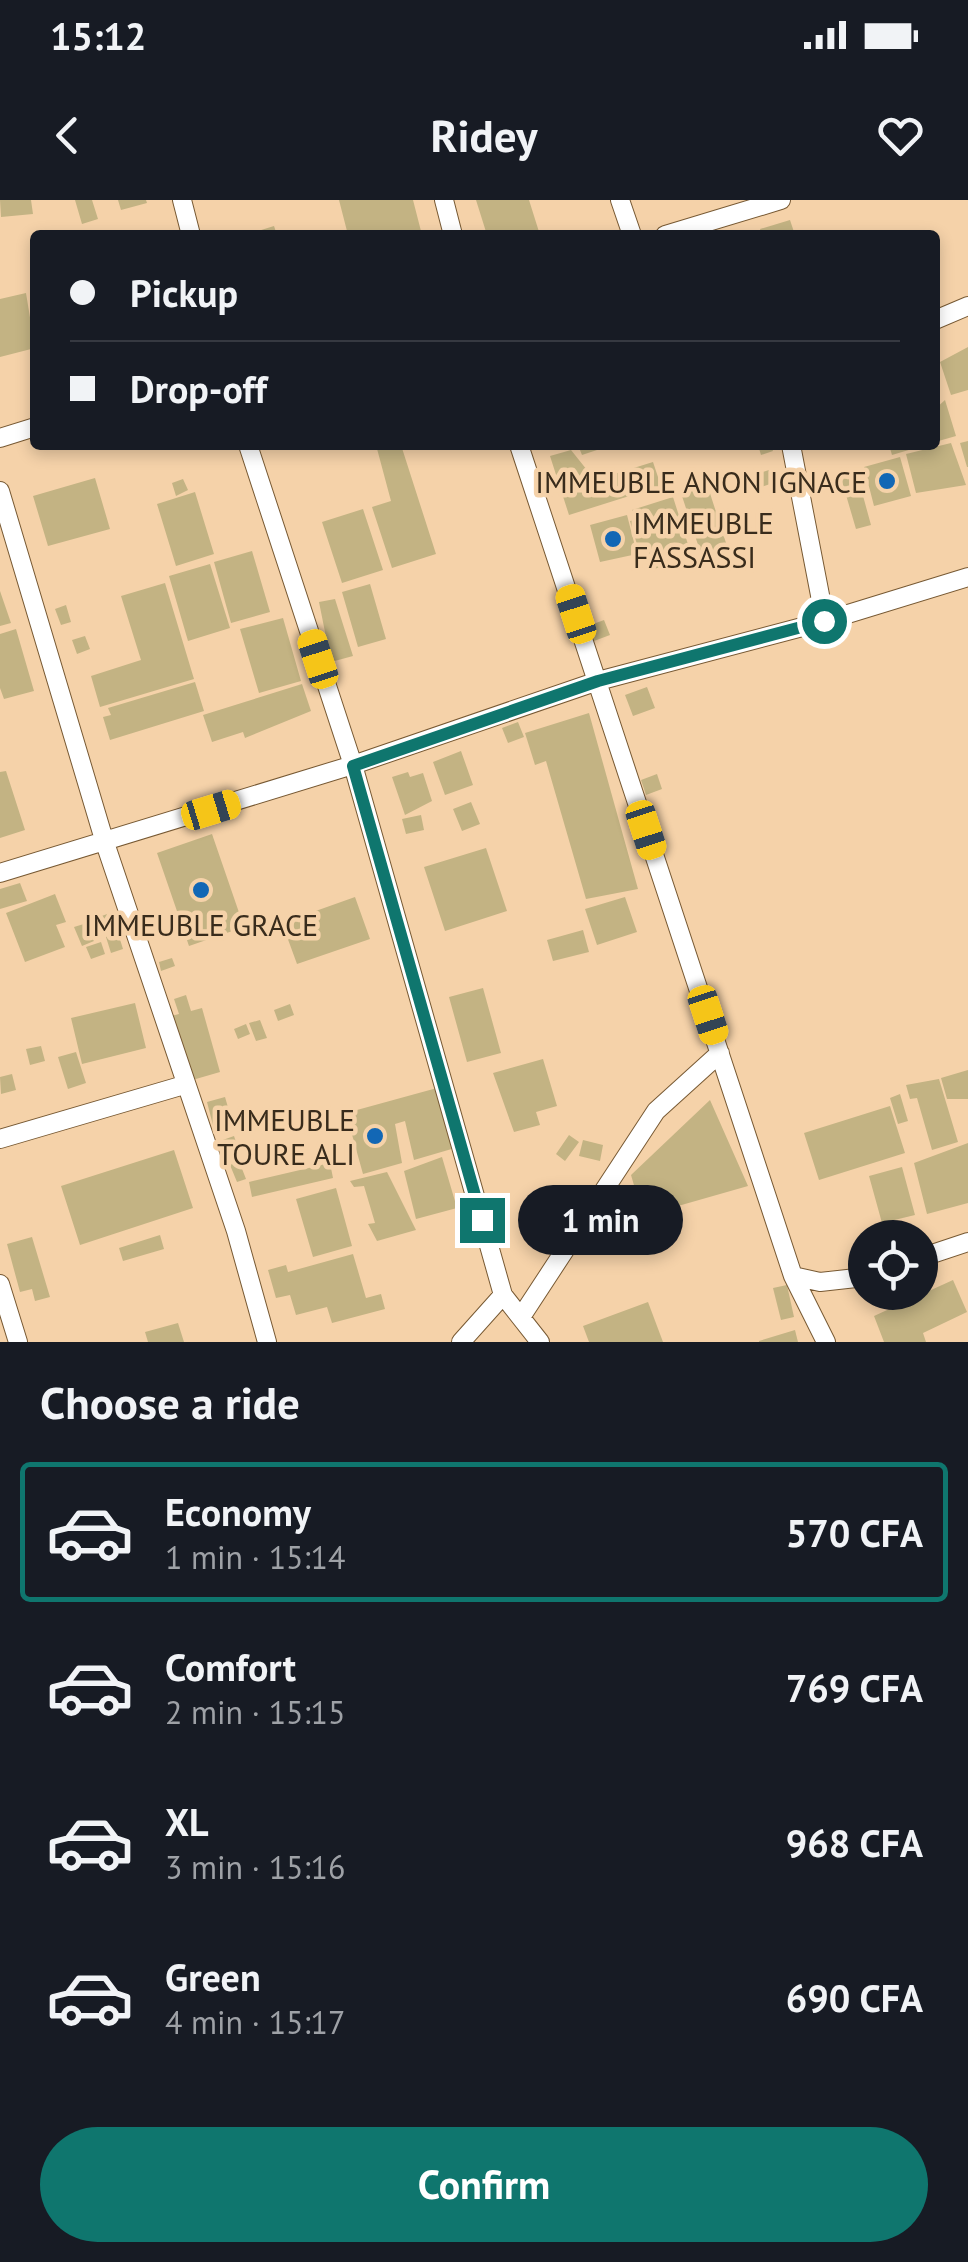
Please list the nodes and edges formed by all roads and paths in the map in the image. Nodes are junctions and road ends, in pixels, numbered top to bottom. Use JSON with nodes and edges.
{"nodes":[{"id":1,"x":182,"y":200,"type":"edge"},
{"id":2,"x":444,"y":200,"type":"edge"},
{"id":3,"x":620,"y":200,"type":"edge"},
{"id":4,"x":781,"y":200,"type":"edge"},
{"id":5,"x":725,"y":226,"type":"edge"},
{"id":6,"x":190,"y":230,"type":"edge"},
{"id":7,"x":453,"y":230,"type":"edge"},
{"id":8,"x":630,"y":230,"type":"edge"},
{"id":9,"x":698,"y":230,"type":"edge"},
{"id":10,"x":968,"y":306,"type":"edge"},
{"id":11,"x":940,"y":318,"type":"edge"},
{"id":12,"x":30,"y":429,"type":"edge"},
{"id":13,"x":0,"y":438,"type":"edge"},
{"id":14,"x":250,"y":450,"type":"edge"},
{"id":15,"x":521,"y":450,"type":"edge"},
{"id":16,"x":792,"y":450,"type":"edge"},
{"id":17,"x":0,"y":492,"type":"edge"},
{"id":18,"x":968,"y":577,"type":"edge"},
{"id":19,"x":824,"y":621,"type":"junction"},
{"id":20,"x":598,"y":681,"type":"junction"},
{"id":21,"x":353,"y":766,"type":"junction"},
{"id":22,"x":105,"y":843,"type":"junction"},
{"id":23,"x":0,"y":873,"type":"edge"},
{"id":24,"x":720,"y":1052,"type":"junction"},
{"id":25,"x":184,"y":1085,"type":"junction"},
{"id":26,"x":0,"y":1139,"type":"edge"},
{"id":27,"x":968,"y":1242,"type":"edge"},
{"id":28,"x":938,"y":1252,"type":"edge"},
{"id":29,"x":793,"y":1276,"type":"junction"},
{"id":30,"x":848,"y":1279,"type":"edge"},
{"id":31,"x":0,"y":1284,"type":"edge"},
{"id":32,"x":503,"y":1296,"type":"junction"},
{"id":33,"x":521,"y":1316,"type":"junction"},
{"id":34,"x":18,"y":1342,"type":"edge"},
{"id":35,"x":267,"y":1342,"type":"edge"},
{"id":36,"x":461,"y":1342,"type":"edge"},
{"id":37,"x":540,"y":1342,"type":"edge"},
{"id":38,"x":826,"y":1342,"type":"edge"}],
"edges":[{"from":1,"to":6,"type":"street"},
{"from":2,"to":7,"type":"street"},
{"from":3,"to":8,"type":"street"},
{"from":4,"to":5,"type":"street"},
{"from":5,"to":9,"type":"street"},
{"from":10,"to":11,"type":"street"},
{"from":12,"to":13,"type":"street"},
{"from":14,"to":21,"type":"street"},
{"from":15,"to":20,"type":"street"},
{"from":16,"to":19,"type":"street"},
{"from":17,"to":22,"type":"street"},
{"from":18,"to":19,"type":"street"},
{"from":19,"to":20,"type":"street"},
{"from":20,"to":21,"type":"street"},
{"from":20,"to":24,"type":"street"},
{"from":21,"to":22,"type":"street"},
{"from":21,"to":32,"type":"street"},
{"from":22,"to":23,"type":"street"},
{"from":22,"to":25,"type":"street"},
{"from":24,"to":29,"type":"street"},
{"from":24,"to":33,"type":"street"},
{"from":25,"to":26,"type":"street"},
{"from":25,"to":35,"type":"street"},
{"from":27,"to":28,"type":"street"},
{"from":29,"to":30,"type":"street"},
{"from":29,"to":38,"type":"street"},
{"from":31,"to":34,"type":"street"},
{"from":32,"to":33,"type":"street"},
{"from":32,"to":36,"type":"street"},
{"from":33,"to":37,"type":"street"}]}
